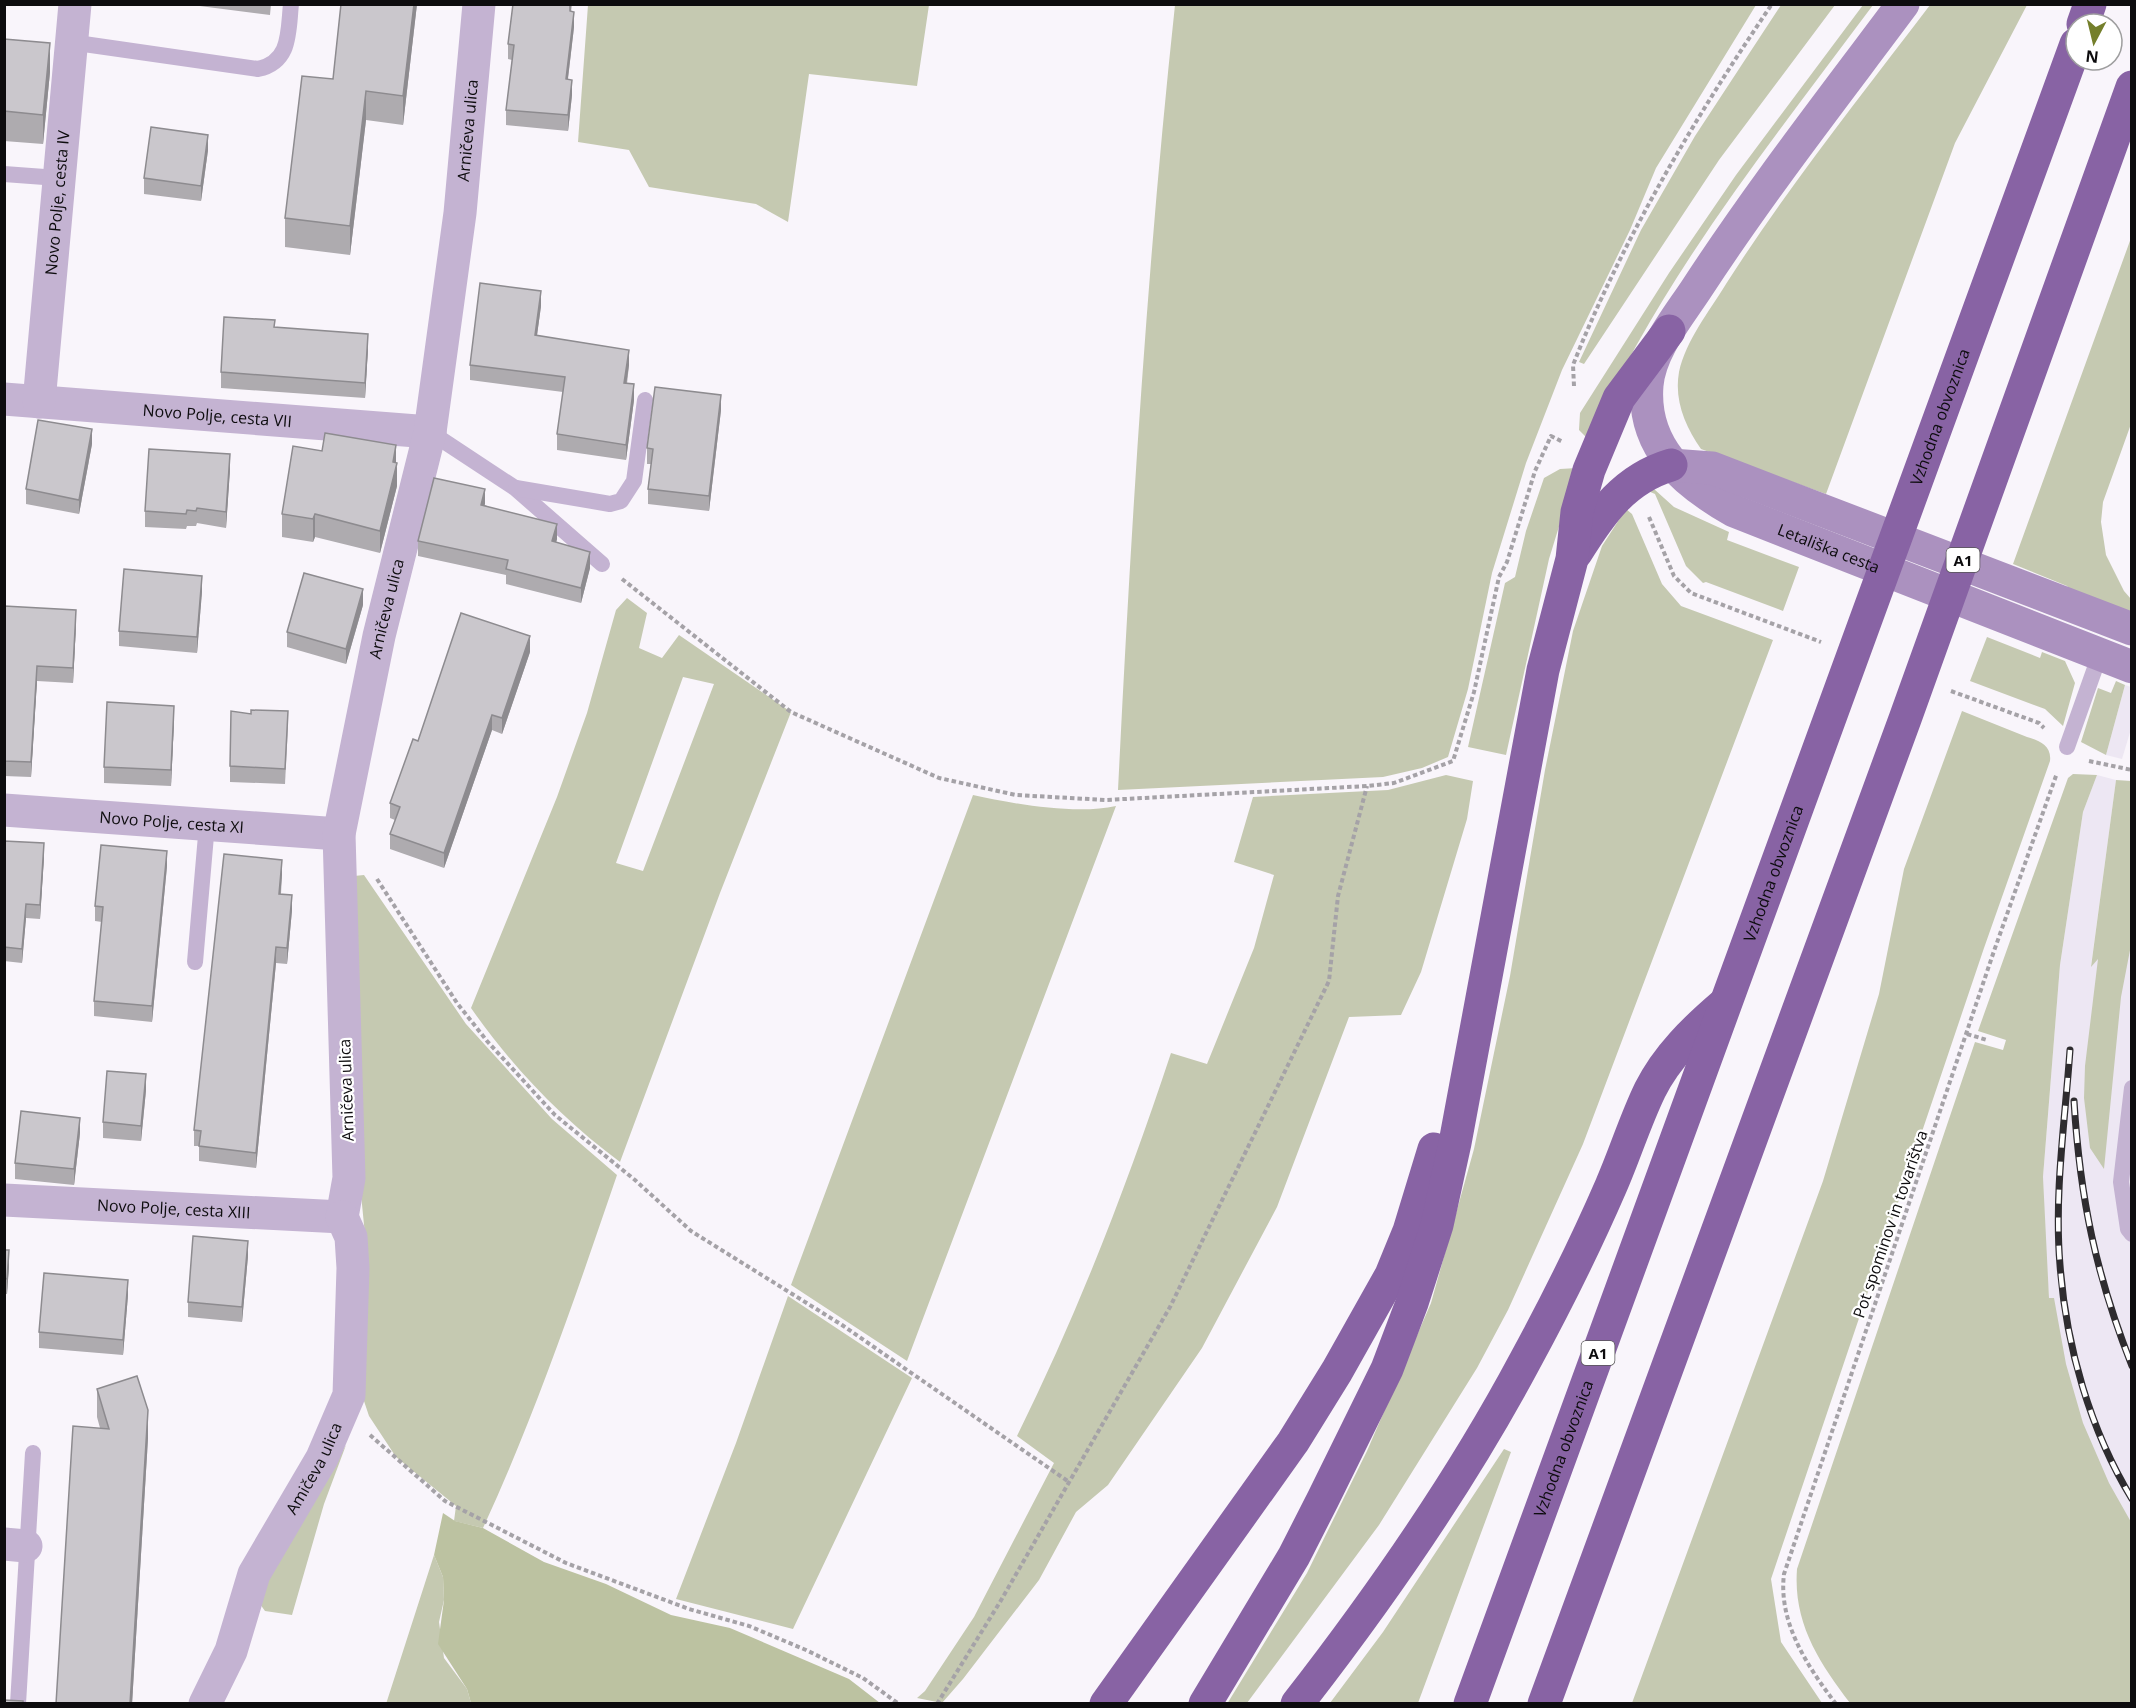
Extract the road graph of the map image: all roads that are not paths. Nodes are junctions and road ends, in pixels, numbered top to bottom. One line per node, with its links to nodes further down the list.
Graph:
1 (75, 4): 5 (street, Novo Polje, cesta IV)
2 (291, 4): 5 (lane)
3 (479, 4): 14 (street, Arničeva ulica)
4 (1903, 4): 10 (main road, Letališka cesta)
5 (70, 42): 9 (street, Novo Polje, cesta IV)
6 (2066, 72): 28 (highway, Vzhodna obvoznica / A1)
7 (2132, 87): 41 (highway, A1)
8 (4, 174): 9 (lane)
9 (58, 178): 13 (street, Novo Polje, cesta IV)
10 (1669, 331): 15 (main road, Letališka cesta); 17 (highway)
11 (4, 399): 13 (street, Novo Polje, cesta VII)
12 (645, 400): 16 (lane)
13 (39, 402): 14 (street, Novo Polje, cesta VII)
14 (430, 432): 16 (lane); 25 (street, Arničeva ulica)
15 (1671, 465): 17 (highway); 19 (main road); 20 (main road, Letališka cesta)
16 (515, 488): 18 (lane)
17 (1572, 559): 27 (highway)
18 (602, 564)
19 (2132, 629)
20 (2100, 654): 21 (main road, Letališka cesta); 22 (lane)
21 (2132, 667)
22 (2067, 747)
23 (4, 810): 24 (street, Novo Polje, cesta XI)
24 (207, 824): 25 (street, Novo Polje, cesta XI); 26 (lane)
25 (339, 834): 31 (street, Arničeva ulica)
26 (195, 962)
27 (1481, 1002): 37 (highway); 38 (highway)
28 (1727, 1002): 39 (highway); 40 (highway, Vzhodna obvoznica / A1)
29 (2132, 1088): 32 (lane)
30 (4, 1200): 31 (street, Novo Polje, cesta XIII)
31 (342, 1217): 36 (street, Amičeva ulica)
32 (2132, 1234)
33 (33, 1453): 34 (lane)
34 (15, 1545): 35 (lane)
35 (18, 1704)
36 (205, 1704)
37 (1106, 1704)
38 (1205, 1704)
39 (1297, 1704)
40 (1470, 1704)
41 (1544, 1704)

